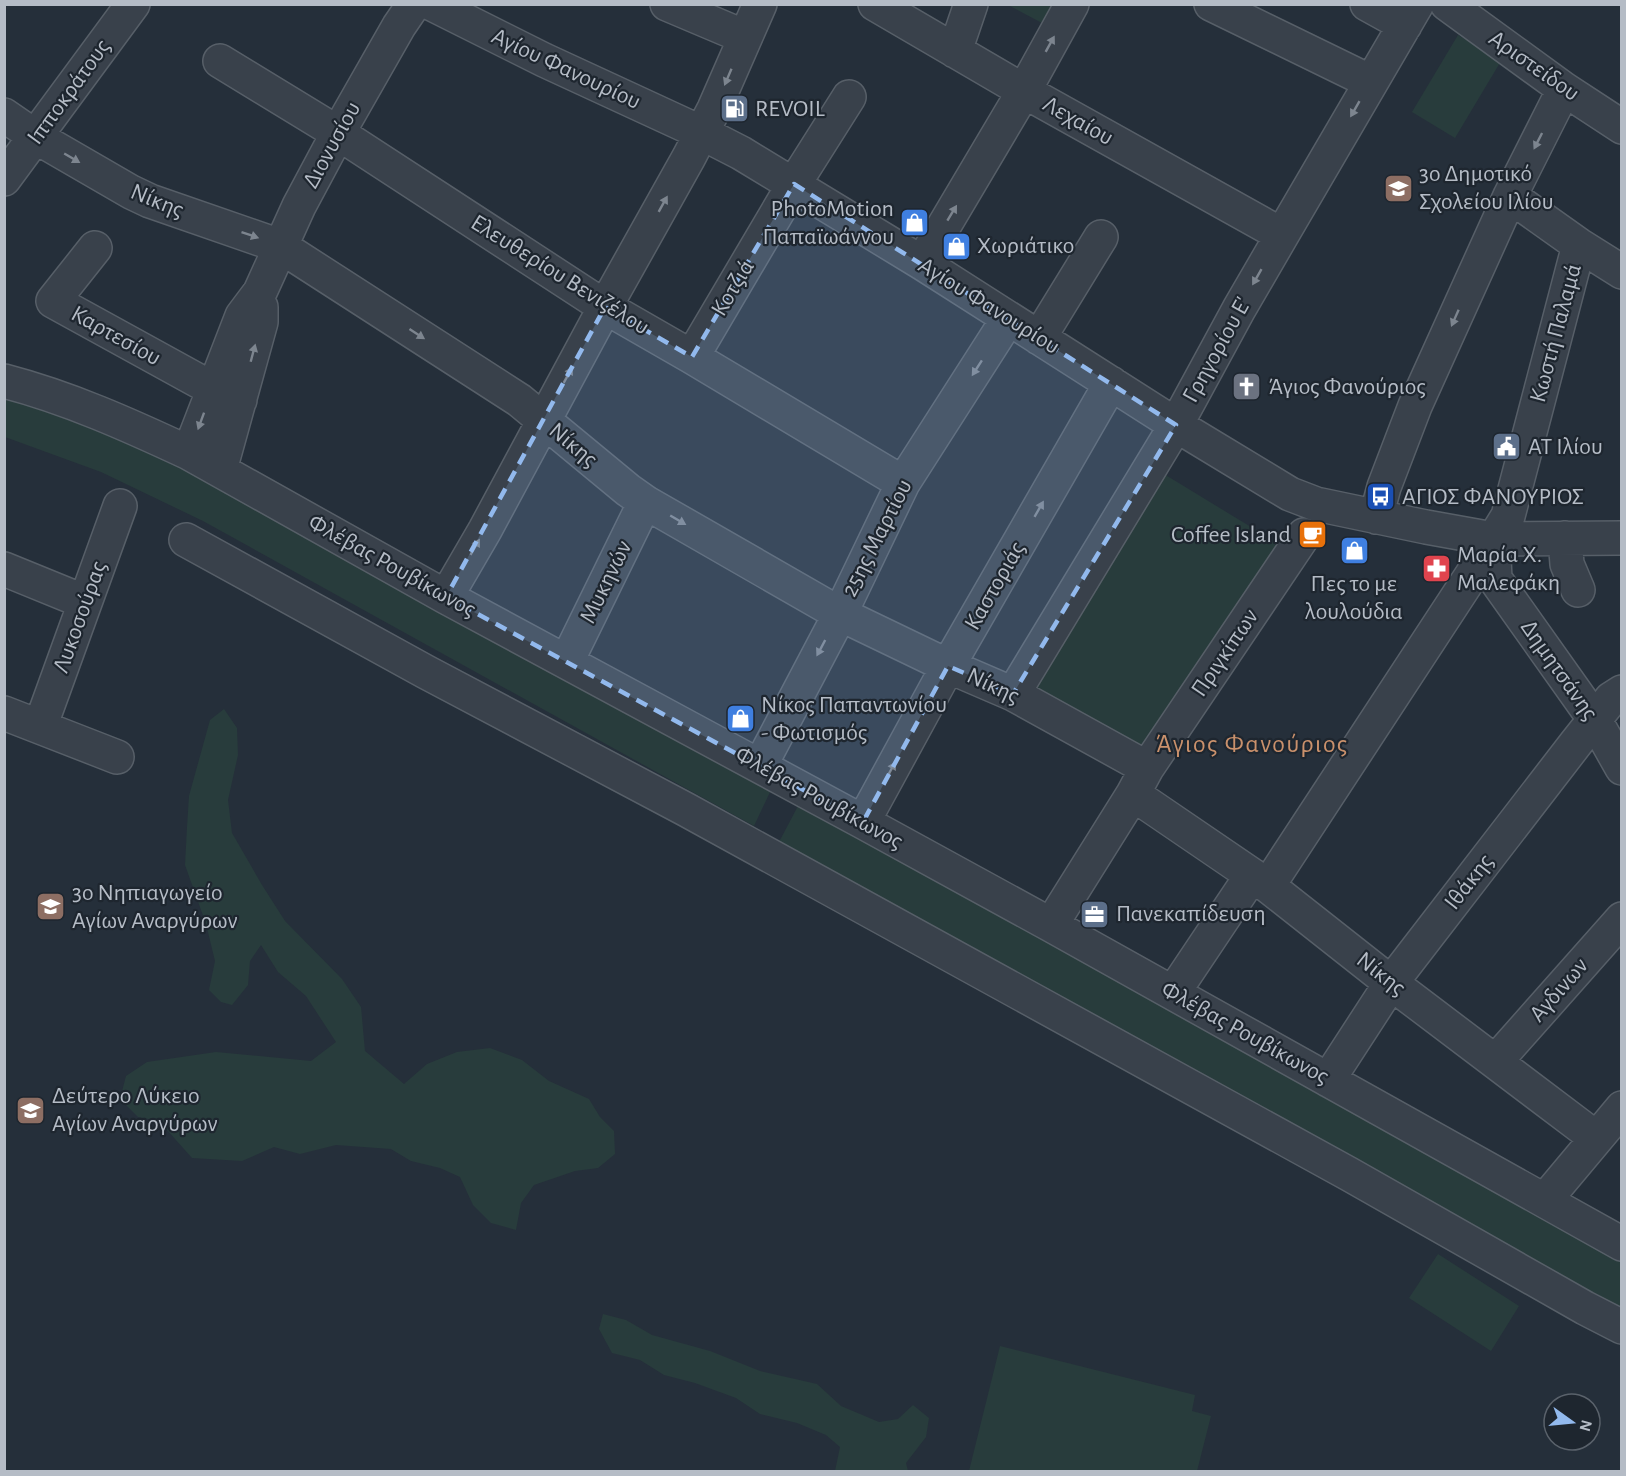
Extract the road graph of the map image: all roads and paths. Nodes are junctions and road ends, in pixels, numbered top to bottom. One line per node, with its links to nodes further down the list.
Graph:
1 (133, 4): 24 (street, Ιπποκράτους)
2 (414, 4): 22 (street, Διονυσίου)
3 (432, 4): 23 (street, Αγίου Φανουρίου)
4 (668, 4): 13 (street)
5 (760, 4): 13 (street)
6 (875, 4): 14 (street, Λεχαίου)
7 (971, 4): 14 (street)
8 (1072, 4): 18 (street, one-way to 8)
9 (1211, 4): 16 (street)
10 (1367, 4): 12 (street)
11 (1447, 4): 17 (street, Αριστείδου)
12 (1411, 15): 16 (street, Γρηγορίου Ε')
13 (745, 37): 23 (street, one-way to 23)
14 (955, 51): 18 (street, Λεχαίου)
15 (220, 61): 22 (street, Ελευθερίου Βενιζέλου)
16 (1371, 82): 28 (street, Γρηγορίου Ε', one-way to 28)
17 (1564, 89): 21 (street, Αριστείδου); 27 (street, one-way to 27)
18 (1024, 91): 28 (street, Λεχαίου); 33 (street, one-way to 18)
19 (849, 97): 26 (street, Κοτζιά)
20 (4, 115): 24 (street, Νίκης)
21 (1622, 127)
22 (338, 133): 31 (street, Διονυσίου); 35 (street, Ελευθερίου Βενιζέλου)
23 (702, 133): 26 (street, Αγίου Φανουρίου); 35 (street, one-way to 23)
24 (36, 137): 25 (street, Ιπποκράτους); 31 (street, Νίκης, one-way to 31)
25 (4, 179)
26 (794, 184): 33 (street, Αγίου Φανουρίου); 38 (street, Κοτζιά)
27 (1510, 196): 30 (street); 49 (street, one-way to 49)
28 (1282, 235): 43 (street, Γρηγορίου Ε', one-way to 43)
29 (1101, 237): 37 (street)
30 (1579, 245): 34 (street); 52 (street, Κωστή Παλαμά)
31 (280, 246): 41 (street, Διονυσίου); 42 (street, Νίκης, one-way to 42)
32 (95, 248): 41 (street, Καρτεσίου)
33 (922, 263): 36 (street, Αγίου Φανουρίου)
34 (1622, 272)
35 (605, 307): 38 (street, Ελευθερίου Βενιζέλου); 42 (street, one-way to 35)
36 (1008, 319): 37 (street, Αγίου Φανουρίου); 46 (street, 25ης Μαρτίου, one-way to 46)
37 (1039, 338): 40 (street, Αγίου Φανουρίου)
38 (692, 357): 46 (street, Ελευθερίου Βενιζέλου)
39 (4, 381): 44 (street, Φλέβας Ρουβίκωνος)
40 (1112, 383): 43 (street, Αγίου Φανουρίου); 61 (street, Καστοριάς, one-way to 40)
41 (227, 395): 44 (street, Διονυσίου, one-way to 44); 45 (street, Διονυσίου)
42 (543, 421): 47 (street, Νίκης); 57 (street, one-way to 42)
43 (1176, 425): 49 (street, Αγίου Φανουρίου); 63 (street, Γρηγορίου Ε')
44 (189, 453): 45 (street, Φλέβας Ρουβίκωνος)
45 (220, 470): 57 (street, Φλέβας Ρουβίκωνος)
46 (903, 483): 59 (street, 25ης Μαρτίου)
47 (645, 502): 59 (street, Νίκης, one-way to 59); 60 (street, Μυκηνών)
48 (120, 506): 58 (street, Λυκοσούρας)
49 (1376, 517): 52 (street, Αγίου Φανουρίου)
50 (1304, 535): 70 (street, Πριγκίπων)
51 (1622, 537): 53 (street, Αγίου Φανουρίου)
52 (1493, 538): 53 (street, Αγίου Φανουρίου); 65 (street, Δημητσάνης); 72 (street, Κωστή Παλαμά)
53 (1565, 538): 56 (street)
54 (186, 540): 83 (street)
55 (4, 569): 58 (street)
56 (1578, 590)
57 (446, 597): 60 (street, Φλέβας Ρουβίκωνος)
58 (86, 602): 66 (street, Λυκοσούρας)
59 (840, 614): 61 (street, Νίκης); 68 (street, 25ης Μαρτίου, one-way to 68)
60 (567, 661): 68 (street, Φλέβας Ρουβίκωνος)
61 (948, 666): 63 (street, Νίκης); 71 (street, Καστοριάς, one-way to 61)
62 (1622, 692): 65 (street, Ιθάκης)
63 (1013, 694): 70 (street, Νίκης)
64 (4, 713): 66 (street)
65 (1595, 720): 69 (street, Δημητσάνης); 75 (street, Ιθάκης)
66 (40, 727): 67 (street)
67 (117, 757)
68 (760, 766): 71 (street, Φλέβας Ρουβίκωνος)
69 (1622, 768)
70 (1140, 781): 72 (street, Νίκης); 74 (street, Πριγκίπων)
71 (863, 822): 74 (street, Φλέβας Ρουβίκωνος)
72 (1260, 880): 75 (street, Νίκης); 76 (street, Κωστή Παλαμά)
73 (1622, 919): 77 (street, Αγδινων)
74 (1051, 925): 76 (street, Φλέβας Ρουβίκωνος)
75 (1391, 983): 77 (street, Νίκης); 78 (street, Ιθάκης)
76 (1173, 993): 78 (street, Φλέβας Ρουβίκωνος)
77 (1496, 1061): 80 (street, Νίκης)
78 (1328, 1080): 81 (street, Φλέβας Ρουβίκωνος)
79 (1622, 1108): 80 (street)
80 (1596, 1138): 81 (street)
81 (1545, 1200): 82 (street, Φλέβας Ρουβίκωνος)
82 (1622, 1244)
83 (1622, 1328)

